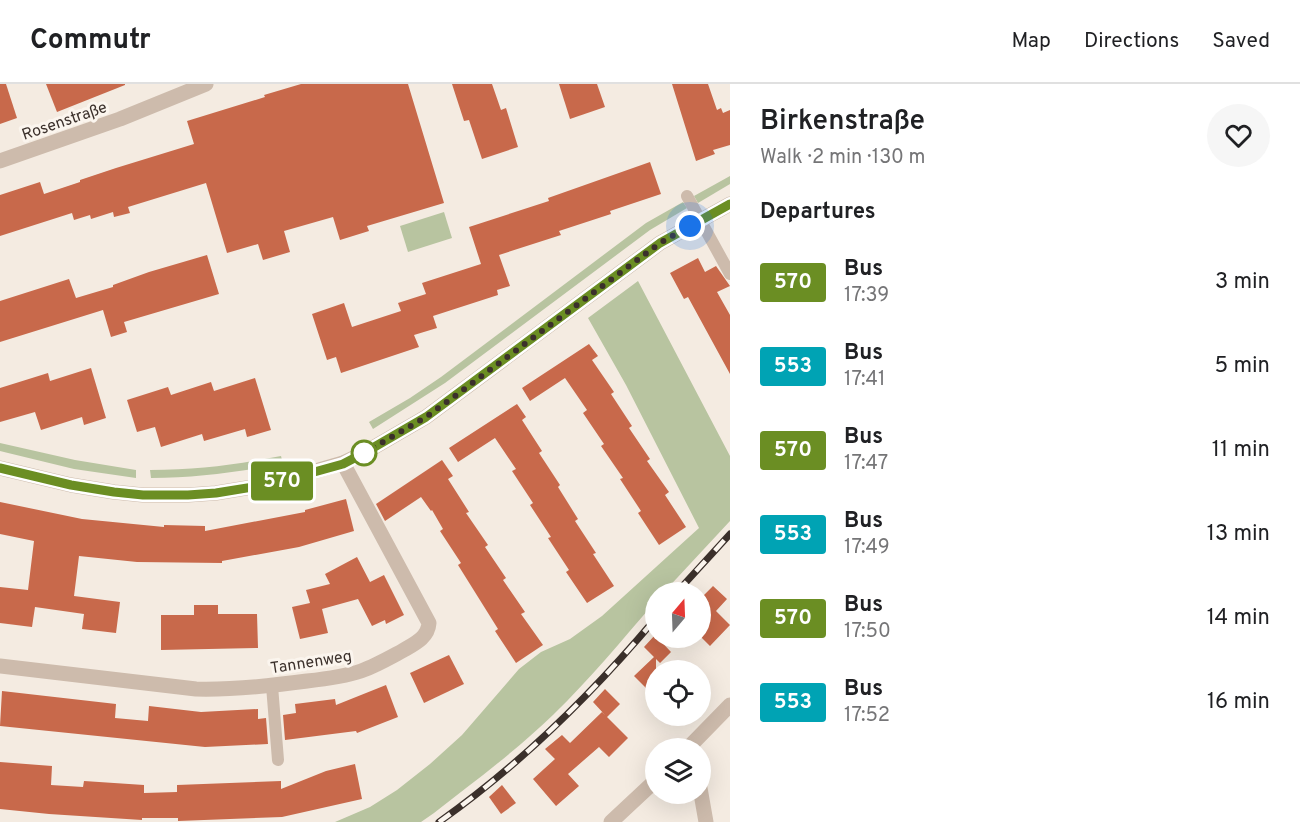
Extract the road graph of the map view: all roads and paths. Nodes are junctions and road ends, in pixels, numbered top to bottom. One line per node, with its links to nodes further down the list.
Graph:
1 (206, 84): 2 (street, Rosenstraße)
2 (0, 161)
3 (687, 196): 5 (lane)
4 (730, 204): 5 (street)
5 (700, 220): 6 (lane); 7 (street)
6 (730, 274)
7 (343, 464): 8 (street); 10 (street, Tannenweg)
8 (0, 468)
9 (0, 666): 10 (street, Tannenweg)
10 (273, 686): 13 (lane)
11 (730, 705): 12 (street)
12 (698, 738)
13 (278, 760)
14 (645, 790): 16 (street)
15 (703, 804): 17 (street)
16 (611, 822)
17 (706, 822)

